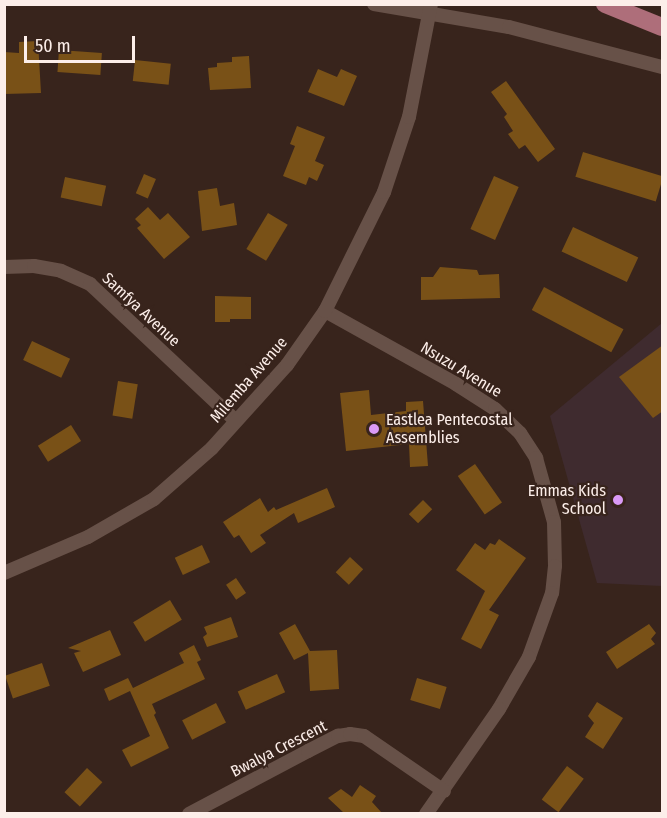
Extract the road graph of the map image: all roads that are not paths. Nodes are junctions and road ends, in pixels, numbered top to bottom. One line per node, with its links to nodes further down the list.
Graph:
1 (374, 4): 3 (street)
2 (605, 4): 4 (main road)
3 (430, 9): 5 (street); 7 (street, Milemba Avenue)
4 (663, 27)
5 (663, 67)
6 (4, 267): 8 (street, Samfya Avenue)
7 (325, 311): 8 (street, Milemba Avenue); 10 (street, Nsuzu Avenue)
8 (235, 420): 9 (street, Milemba Avenue)
9 (4, 573)
10 (444, 791): 11 (street, Bwalya Crescent); 12 (street, Nsuzu Avenue)
11 (189, 813)
12 (426, 813)

